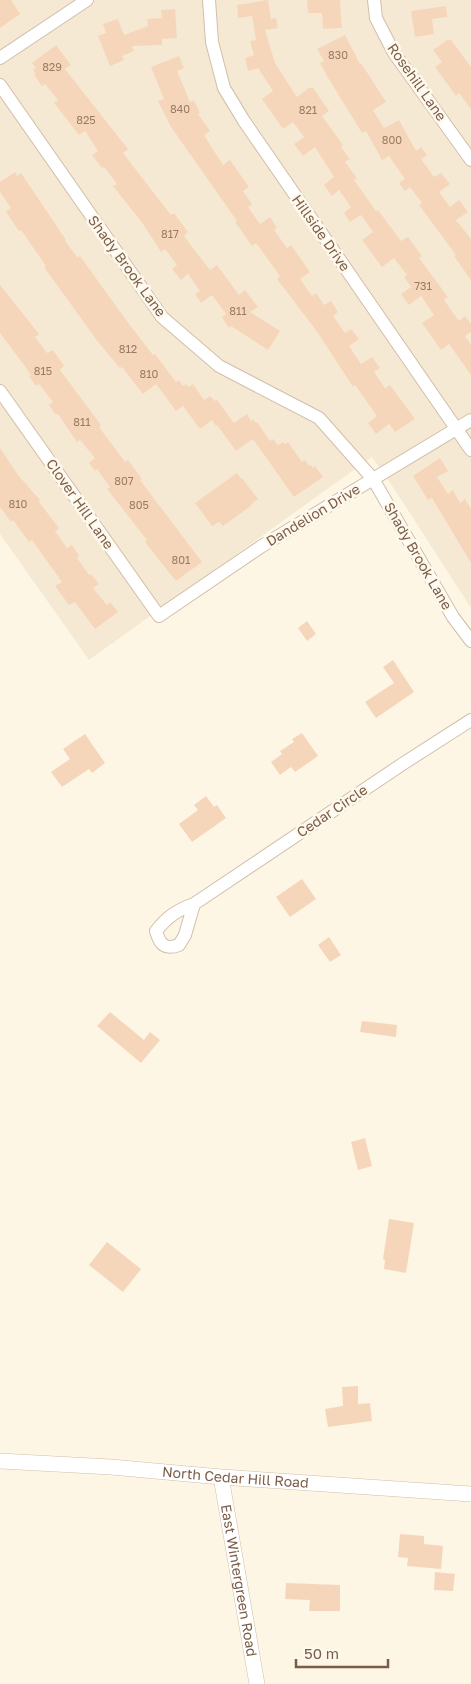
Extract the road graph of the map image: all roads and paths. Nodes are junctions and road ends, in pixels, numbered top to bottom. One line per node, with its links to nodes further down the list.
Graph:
1 (87, 0): 4 (street)
2 (209, 0): 9 (street, Hillside Drive)
3 (374, 0): 6 (street, Rosehill Lane)
4 (0, 58)
5 (0, 85): 11 (street, Shady Brook Lane)
6 (471, 160)
7 (0, 391): 12 (street, Clover Hill Lane)
8 (471, 420): 9 (street, Dandelion Drive)
9 (457, 428): 10 (street, Hillside Drive); 11 (street, Dandelion Drive)
10 (471, 450)
11 (373, 479): 12 (street, Dandelion Drive); 13 (street, Shady Brook Lane)
12 (159, 616)
13 (471, 641)
14 (471, 720): 15 (street, Cedar Circle)
15 (194, 904)
16 (0, 1461): 17 (street, North Cedar Hill Road)
17 (221, 1477): 18 (street, North Cedar Hill Road); 19 (street, East Wintergreen Road)
18 (471, 1494)
19 (257, 1684)

